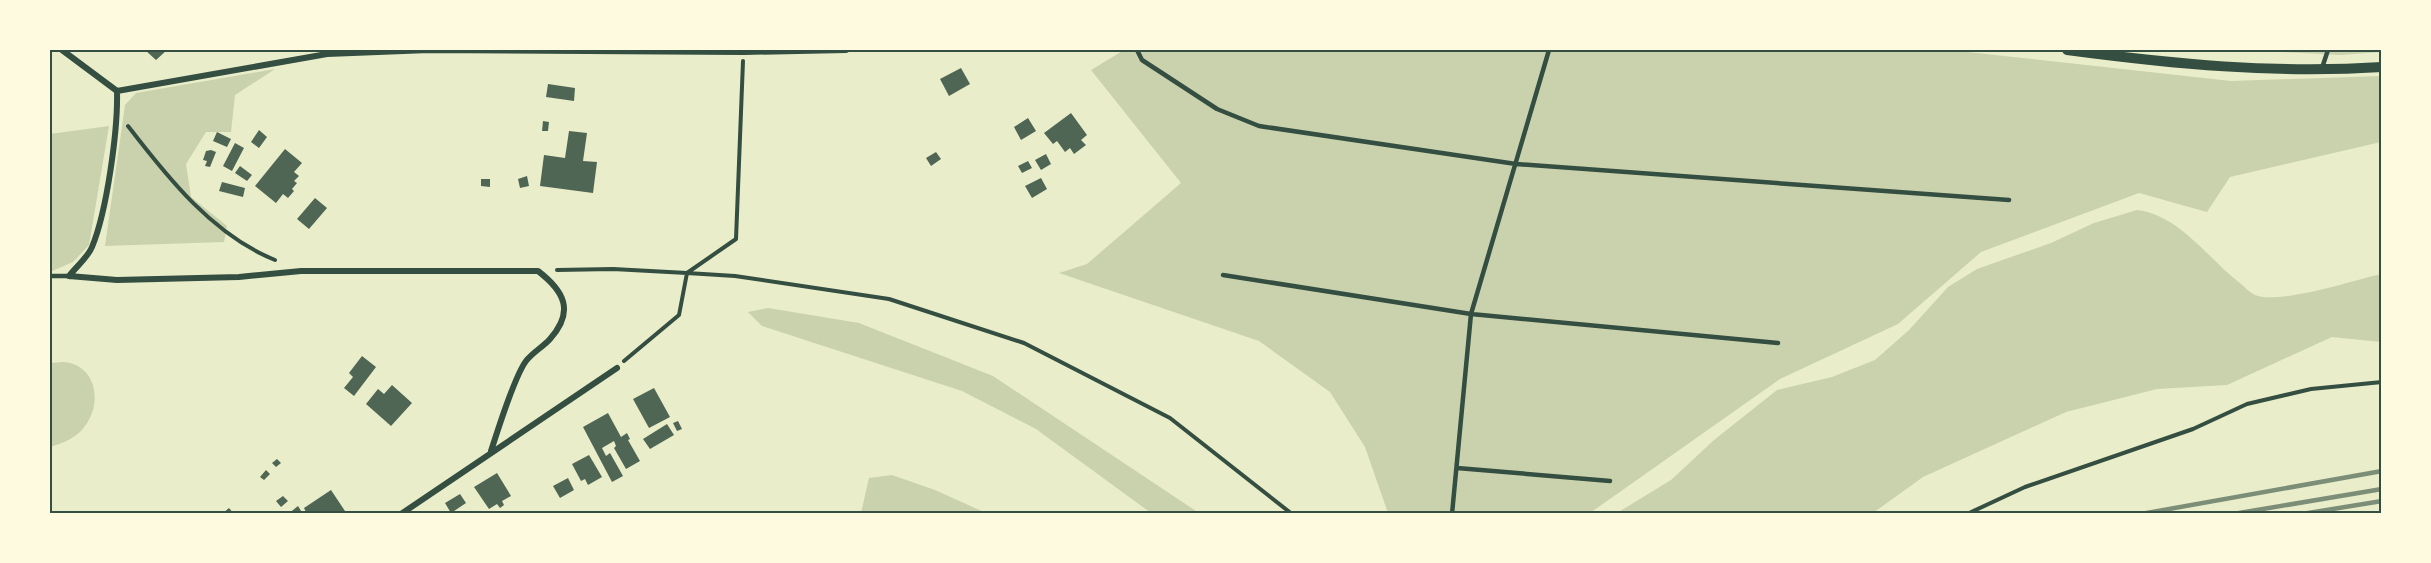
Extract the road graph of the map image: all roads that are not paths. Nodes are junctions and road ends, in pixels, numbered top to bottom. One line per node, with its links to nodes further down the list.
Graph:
1 (62, 50): 11 (street)
2 (429, 50): 3 (street); 11 (street)
3 (846, 50)
4 (1137, 50): 12 (lane)
5 (1549, 50): 12 (lane)
6 (2067, 50): 8 (street)
7 (2328, 50): 10 (lane)
8 (2136, 54): 10 (street)
9 (2382, 67): 10 (street)
10 (2321, 70)
11 (117, 91): 16 (street)
12 (1515, 164): 13 (lane); 17 (lane)
13 (2009, 200)
14 (1223, 275): 17 (lane)
15 (50, 276): 16 (lane)
16 (69, 276): 20 (street)
17 (1471, 314): 18 (lane); 21 (lane)
18 (1779, 343)
19 (616, 368): 20 (street)
20 (491, 451): 23 (street)
21 (1456, 468): 22 (lane); 24 (lane)
22 (1610, 481)
23 (401, 513)
24 (1452, 513)

